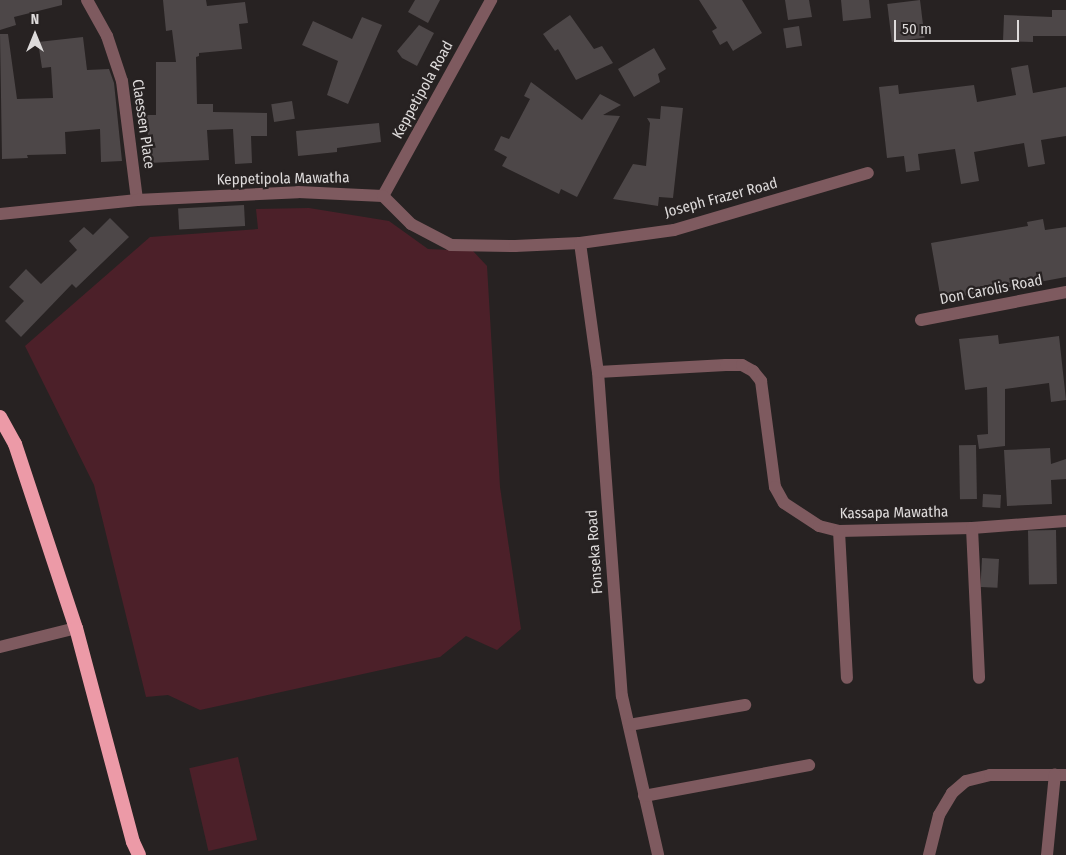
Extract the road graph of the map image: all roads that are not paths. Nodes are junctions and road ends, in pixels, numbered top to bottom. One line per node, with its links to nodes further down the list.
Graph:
1 (87, 0): 5 (street, Claessen Place)
2 (491, 0): 4 (street, Keppetipola Road)
3 (868, 173): 7 (street, Joseph Frazer Road)
4 (383, 196): 5 (street, Keppetipola Mawatha); 7 (street)
5 (137, 200): 6 (street, Keppetipola Mawatha)
6 (0, 214)
7 (580, 243): 10 (street, Fonseka Road)
8 (1066, 292): 9 (street, Don Carolis Road)
9 (922, 320)
10 (598, 372): 14 (street, Kassapa Mawatha); 20 (street, Fonseka Road)
11 (0, 417): 15 (highway)
12 (1066, 521): 13 (street, Kassapa Mawatha)
13 (972, 528): 14 (street, Kassapa Mawatha); 18 (street)
14 (839, 531): 17 (street)
15 (76, 628): 16 (street); 24 (highway)
16 (0, 647)
17 (847, 678)
18 (979, 678)
19 (745, 705): 20 (street)
20 (629, 725): 23 (street, Fonseka Road)
21 (810, 765): 23 (street)
22 (1061, 774): 26 (street); 27 (street)
23 (644, 796): 25 (street, Fonseka Road)
24 (139, 855)
25 (658, 855)
26 (928, 855)
27 (1047, 855)

